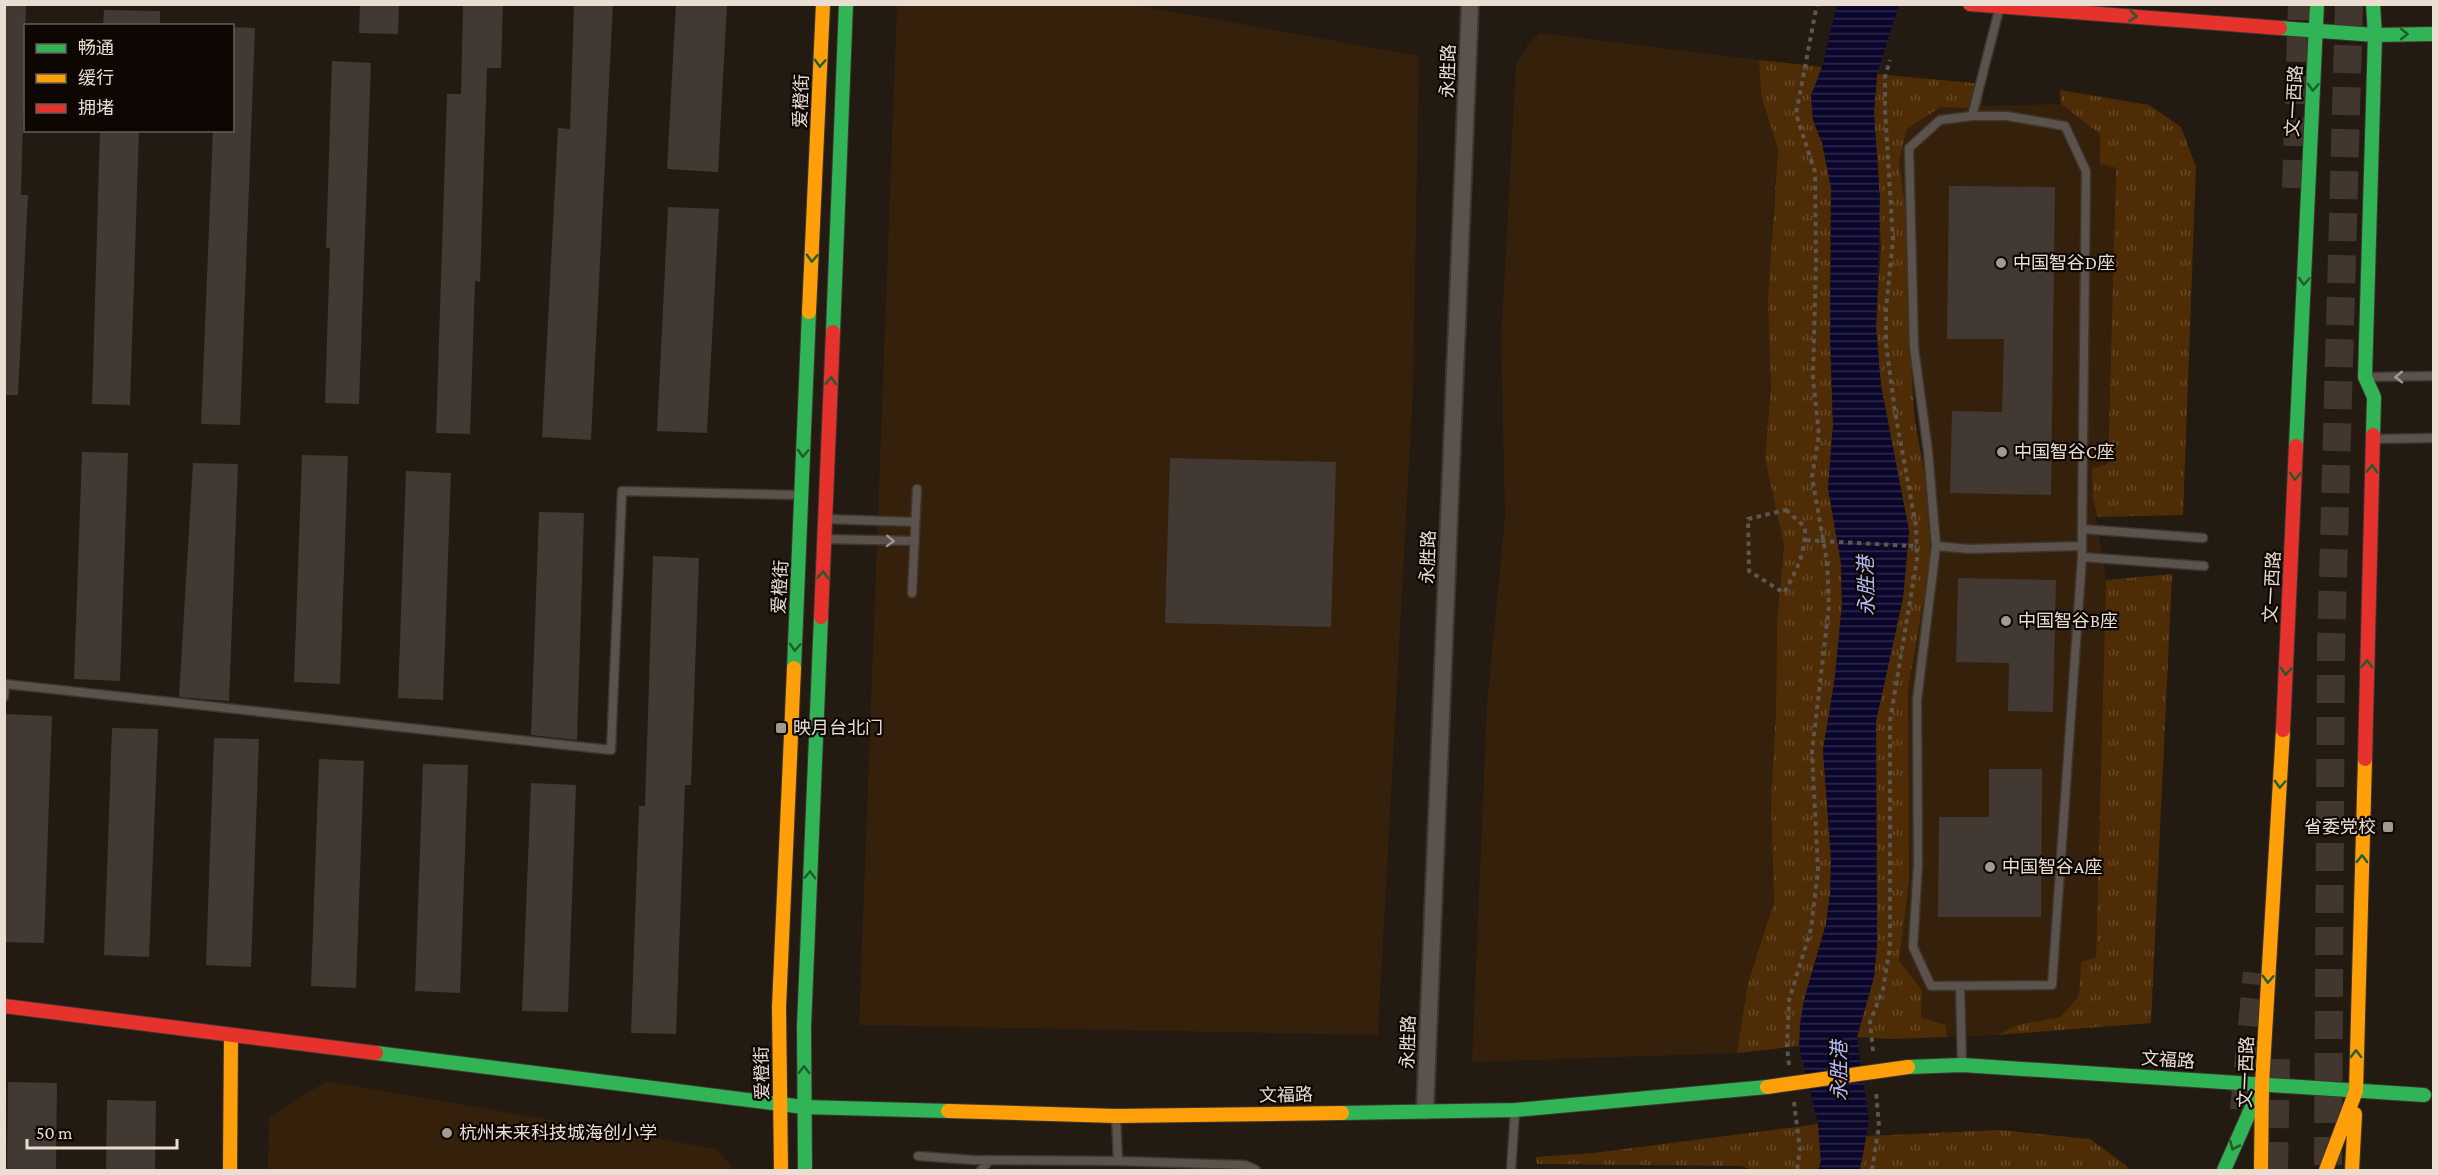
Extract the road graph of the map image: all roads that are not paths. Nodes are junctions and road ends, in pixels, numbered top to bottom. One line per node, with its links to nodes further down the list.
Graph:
1 (823, 4): 17 (main road, 爱橙街, one-way to 17)
2 (846, 4): 18 (main road, one-way to 2)
3 (1470, 4): 39 (street, 永胜路)
4 (1970, 4): 7 (main road)
5 (2317, 4): 8 (main road, 文一西路)
6 (2373, 4): 9 (main road)
7 (2000, 7): 8 (main road, one-way to 8); 11 (lane)
8 (2315, 28): 9 (main road); 34 (main road, 文一西路, one-way to 34)
9 (2375, 34): 10 (main road, one-way to 10); 13 (main road)
10 (2433, 34)
11 (1972, 116): 20 (lane); 24 (lane)
12 (2433, 376): 13 (lane, one-way to 13)
13 (2365, 377): 15 (main road)
14 (2433, 438): 15 (lane)
15 (2373, 440): 35 (main road, one-way to 15)
16 (917, 489): 19 (lane)
17 (802, 495): 29 (lane); 37 (main road, 爱橙街, one-way to 37)
18 (825, 519): 19 (lane); 22 (main road)
19 (915, 522): 23 (lane)
20 (2082, 529): 21 (lane); 25 (lane)
21 (2203, 538)
22 (824, 539): 23 (lane, one-way to 23); 38 (main road, one-way to 22)
23 (915, 541): 28 (lane)
24 (1936, 546): 25 (lane); 30 (lane)
25 (2082, 546): 26 (lane)
26 (2082, 557): 27 (lane); 30 (lane)
27 (2205, 567)
28 (912, 593)
29 (4, 697)
30 (1960, 986): 33 (lane)
31 (4, 1006): 32 (main road, 文福路)
32 (231, 1035): 37 (main road, 文福路); 45 (main road)
33 (1962, 1065): 34 (main road, 文福路); 40 (main road, 文福路, bridge)
34 (2262, 1084): 35 (main road, 文福路); 51 (main road, one-way to 51); 52 (main road, 文一西路)
35 (2356, 1091): 36 (main road, 文福路); 53 (main road); 54 (main road)
36 (2430, 1095)
37 (780, 1104): 38 (main road, 文福路); 46 (main road, 爱橙街)
38 (804, 1107): 41 (main road, 文福路); 47 (main road)
39 (1425, 1110): 40 (main road, 文福路); 41 (main road, 文福路)
40 (1515, 1110): 50 (lane)
41 (1116, 1116): 44 (lane)
42 (918, 1156): 43 (lane)
43 (990, 1160): 44 (lane); 48 (lane)
44 (1118, 1161): 49 (lane)
45 (230, 1170)
46 (781, 1170)
47 (805, 1170)
48 (981, 1170)
49 (1256, 1170)
50 (1511, 1170)
51 (2224, 1170)
52 (2261, 1170)
53 (2326, 1170)
54 (2352, 1170)

